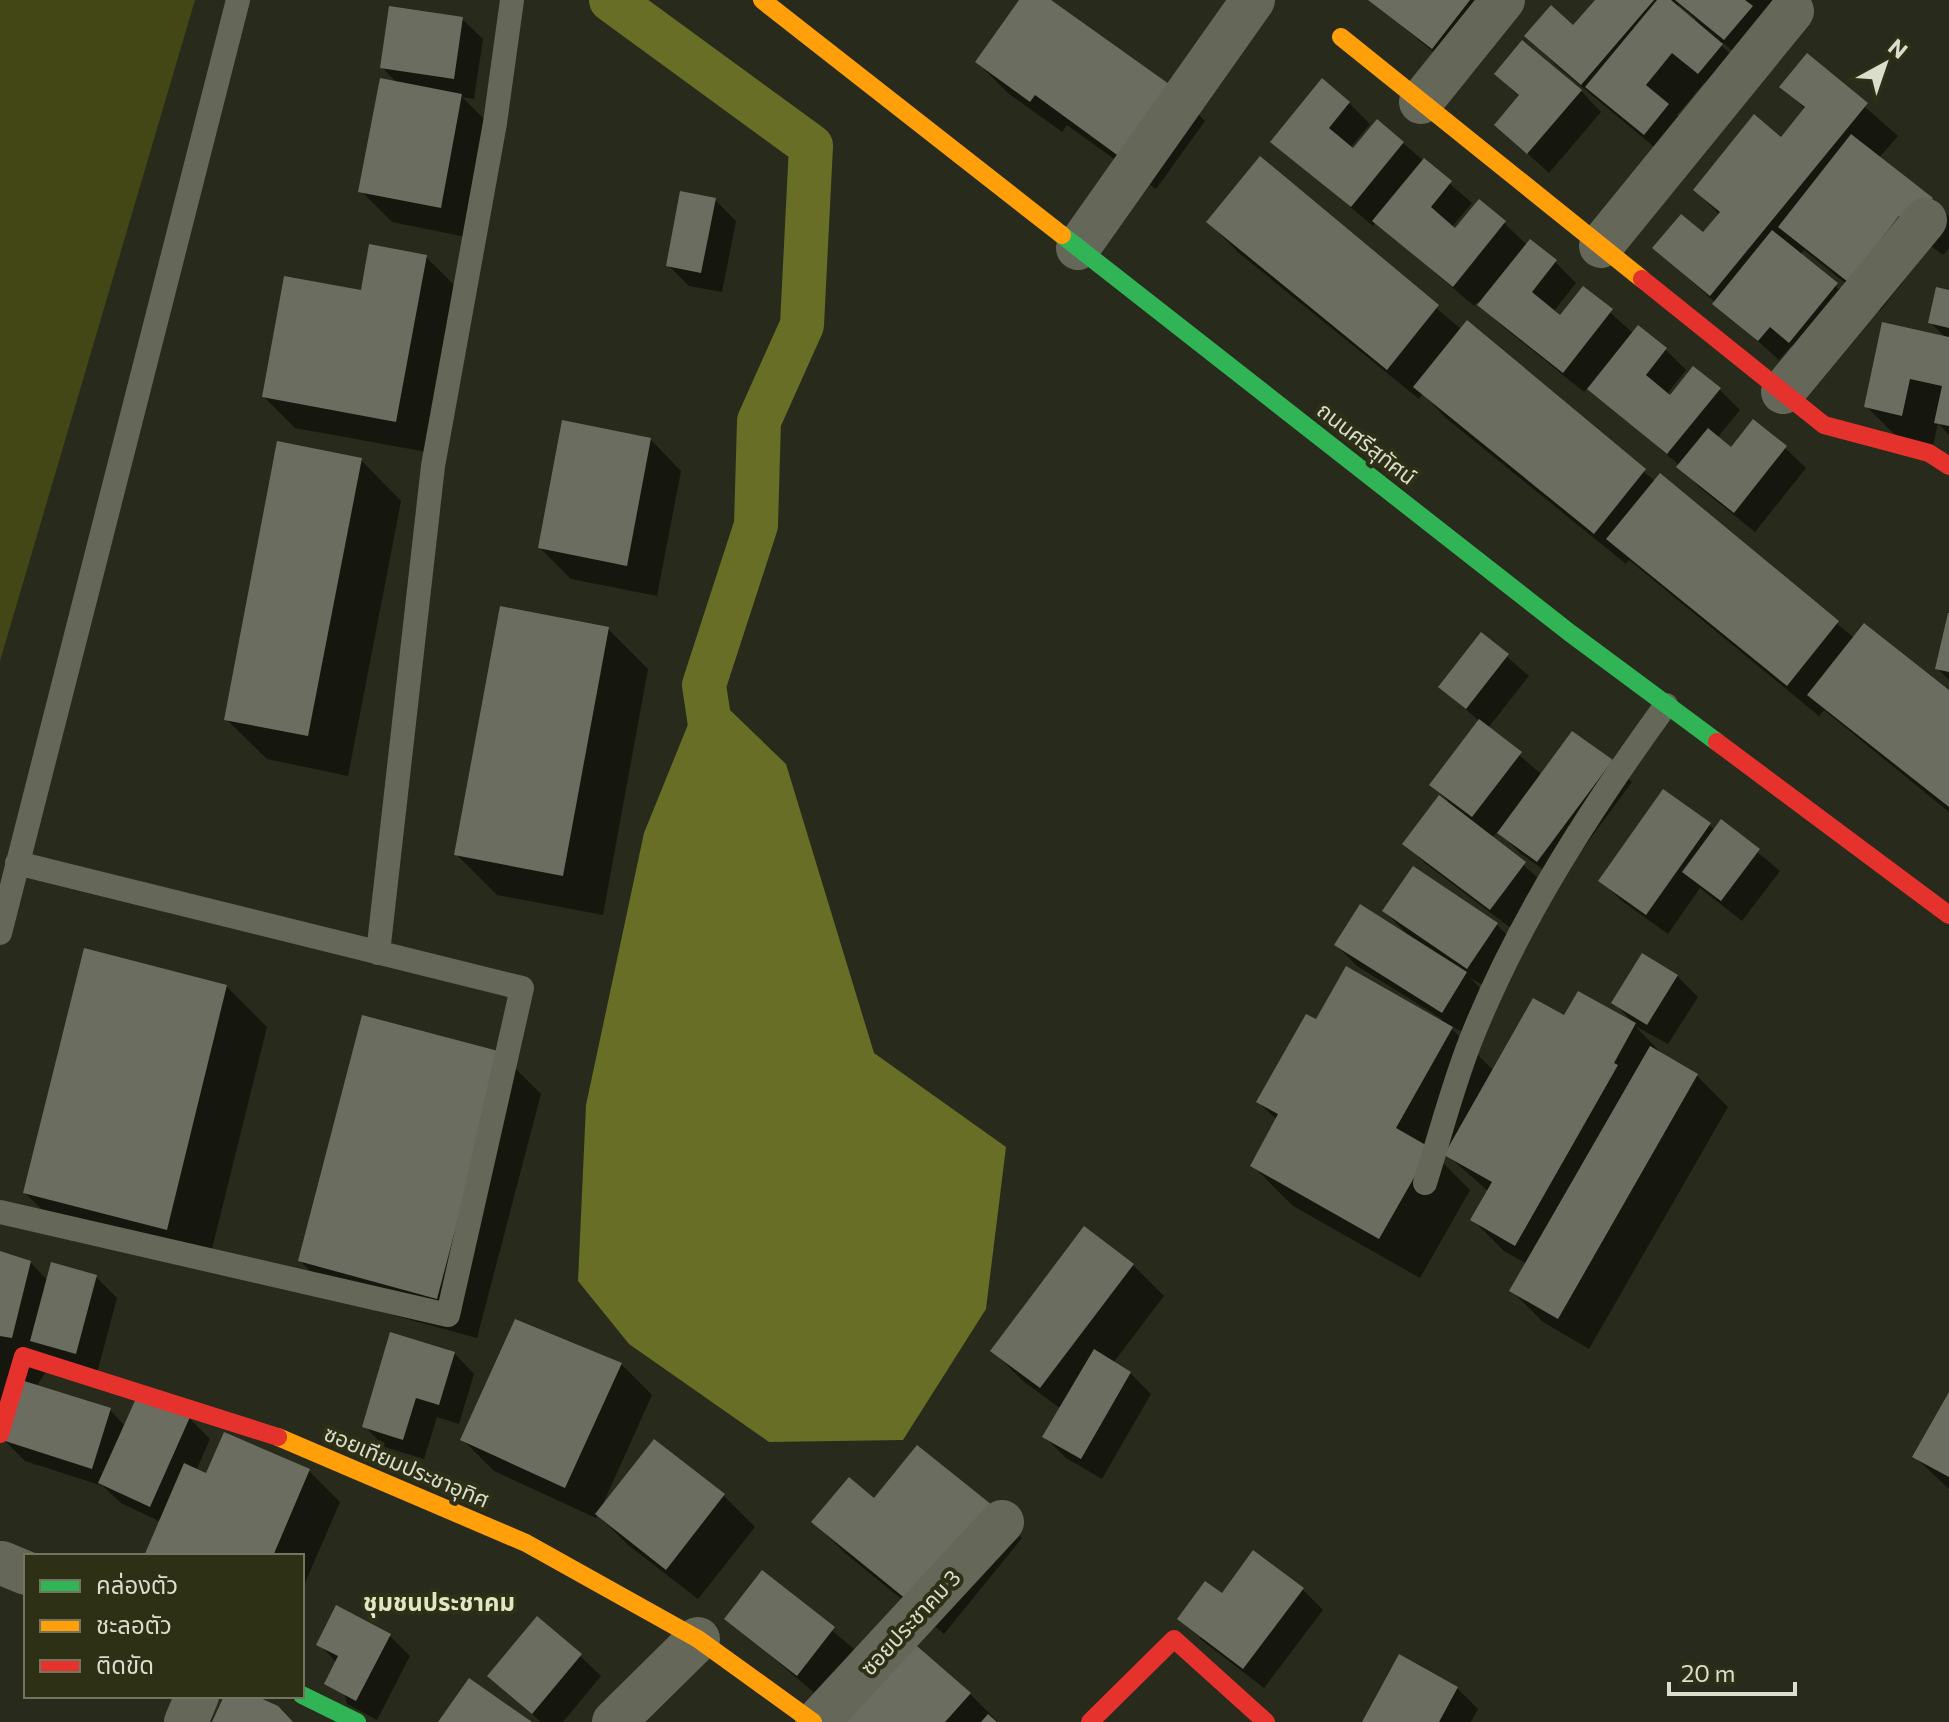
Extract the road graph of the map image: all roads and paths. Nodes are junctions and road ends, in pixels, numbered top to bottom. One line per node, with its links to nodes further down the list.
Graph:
1 (238, 0): 15 (lane)
2 (512, 0): 18 (lane)
3 (1253, 0): 11 (street)
4 (1503, 0): 8 (street)
5 (783, 6): 11 (street, ถนนศรีสุทัศน์)
6 (1792, 11): 10 (street)
7 (1341, 37): 8 (street)
8 (1421, 102): 10 (street)
9 (1925, 220): 12 (street)
10 (1601, 246): 12 (street)
11 (1078, 248): 14 (street, ถนนศรีสุทัศน์)
12 (1783, 392): 13 (street)
13 (1942, 456)
14 (1666, 705): 16 (street, ถนนศรีสุทัศน์); 19 (lane)
15 (17, 863): 17 (lane); 18 (lane)
16 (1949, 915)
17 (0, 933)
18 (378, 953): 20 (lane)
19 (1425, 1183)
20 (0, 1212)
21 (0, 1434): 23 (street, ซอยเทียมประชาอุทิศ)
22 (1002, 1522): 29 (street, ซอยประชาคม 3)
23 (698, 1639): 28 (street); 29 (street, ซอยเทียมประชาอุทิศ)
24 (304, 1696): 27 (street)
25 (196, 1698): 26 (street)
26 (186, 1722)
27 (357, 1722)
28 (614, 1722)
29 (815, 1722)
30 (1090, 1722): 31 (street)
31 (1266, 1722)

